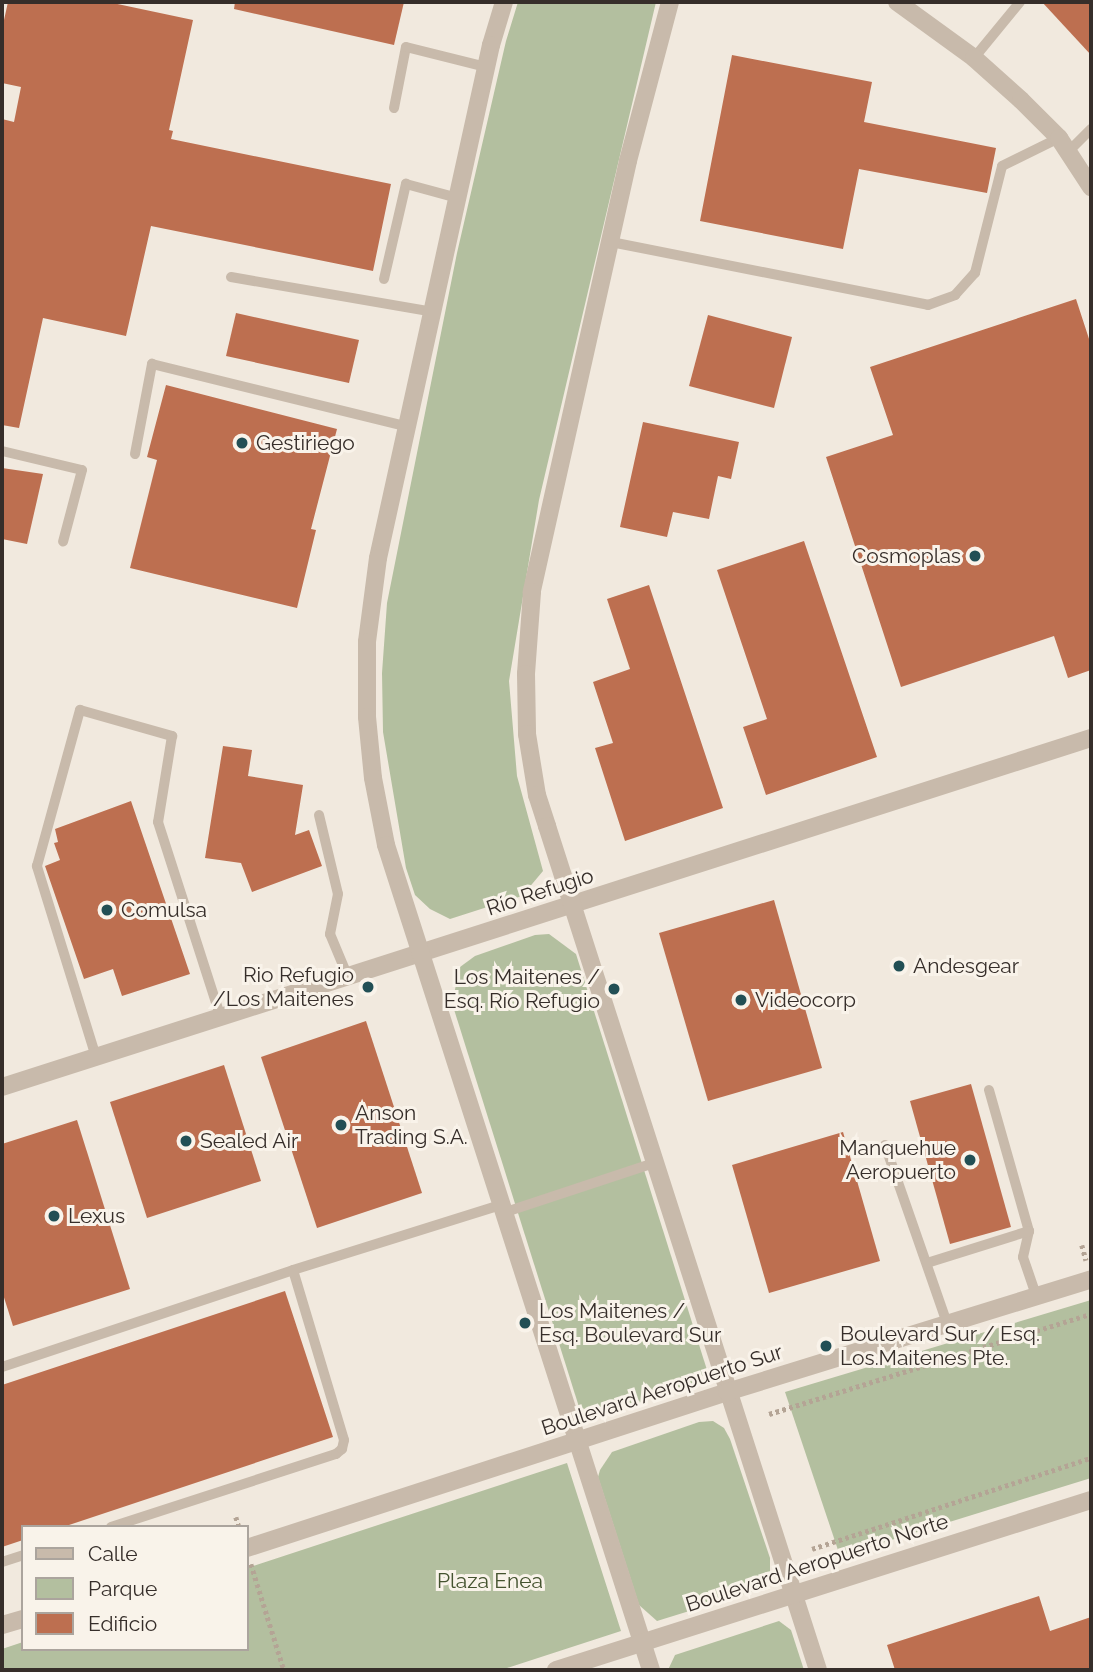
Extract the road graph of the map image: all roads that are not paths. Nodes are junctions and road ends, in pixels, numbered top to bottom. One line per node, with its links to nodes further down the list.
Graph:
1 (504, 2): 6 (street)
2 (670, 2): 12 (street)
3 (897, 2): 5 (street)
4 (1020, 2): 5 (lane)
5 (974, 58): 9 (street)
6 (486, 67): 7 (lane); 11 (street)
7 (394, 108)
8 (1091, 129): 9 (lane)
9 (1064, 145): 10 (street); 12 (lane)
10 (1091, 187)
11 (458, 198): 14 (lane); 15 (street)
12 (611, 242): 22 (street)
13 (231, 277): 15 (lane)
14 (384, 279)
15 (433, 312): 16 (street)
16 (408, 427): 18 (lane); 23 (street)
17 (2, 451): 19 (lane)
18 (135, 454)
19 (63, 542)
20 (1091, 738): 22 (street, Río Refugio)
21 (319, 815): 24 (lane)
22 (572, 905): 23 (street, Río Refugio); 30 (street)
23 (419, 955): 24 (street, Río Refugio); 31 (street)
24 (348, 977): 25 (street, Río Refugio)
25 (221, 1018): 26 (street, Río Refugio); 26 (lane)
26 (96, 1057): 27 (street, Río Refugio)
27 (2, 1087)
28 (989, 1090): 32 (lane)
29 (885, 1144): 33 (lane)
30 (654, 1163): 31 (lane); 39 (street)
31 (502, 1209): 34 (lane); 40 (street)
32 (1029, 1231): 33 (lane); 36 (lane)
33 (927, 1263): 37 (lane)
34 (293, 1270): 38 (lane); 42 (lane)
35 (1091, 1279): 36 (street, Boulevard Aeropuerto Sur)
36 (1036, 1295): 37 (street, Boulevard Aeropuerto Sur)
37 (947, 1323): 39 (street, Boulevard Aeropuerto Sur)
38 (2, 1367)
39 (727, 1392): 40 (street, Boulevard Aeropuerto Sur); 46 (street)
40 (576, 1442): 43 (street, Boulevard Aeropuerto Sur); 49 (street)
41 (1091, 1500): 46 (street, Boulevard Aeropuerto Norte)
42 (117, 1525)
43 (249, 1555)
44 (21, 1556): 45 (lane)
45 (2, 1562)
46 (793, 1595): 49 (street, Boulevard Aeropuerto Norte); 52 (street)
47 (21, 1620): 48 (street)
48 (2, 1625)
49 (643, 1642): 50 (street, Boulevard Aeropuerto Norte); 51 (street)
50 (556, 1670)
51 (651, 1670)
52 (818, 1670)

